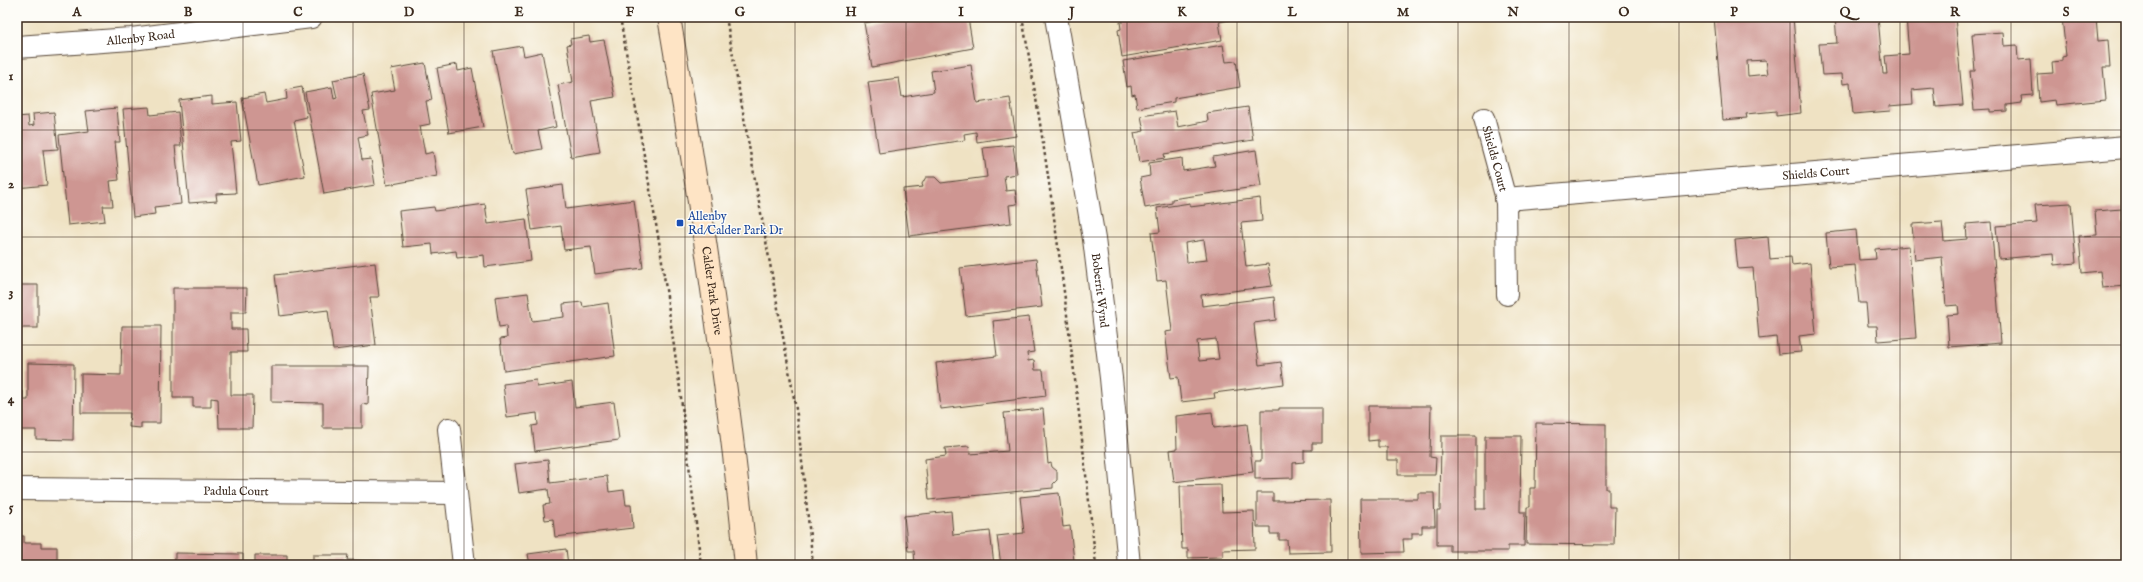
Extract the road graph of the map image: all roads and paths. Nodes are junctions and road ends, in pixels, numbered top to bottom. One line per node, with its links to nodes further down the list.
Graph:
1 (311, 17): 7 (street, Allenby Road)
2 (620, 17): 16 (path)
3 (669, 17): 17 (street, Calder Park Drive)
4 (726, 17): 18 (path)
5 (1022, 17): 19 (path)
6 (1056, 17): 20 (street, Boberrit Wynd)
7 (17, 47)
8 (1484, 118): 10 (lane, Shields Court)
9 (2126, 147): 10 (street, Shields Court)
10 (1506, 200): 11 (lane, Shields Court)
11 (1507, 295)
12 (450, 429): 14 (street)
13 (17, 489): 14 (street, Padula Court)
14 (456, 493): 15 (street)
15 (464, 565)
16 (701, 565)
17 (746, 565)
18 (813, 565)
19 (1096, 565)
20 (1129, 565)

